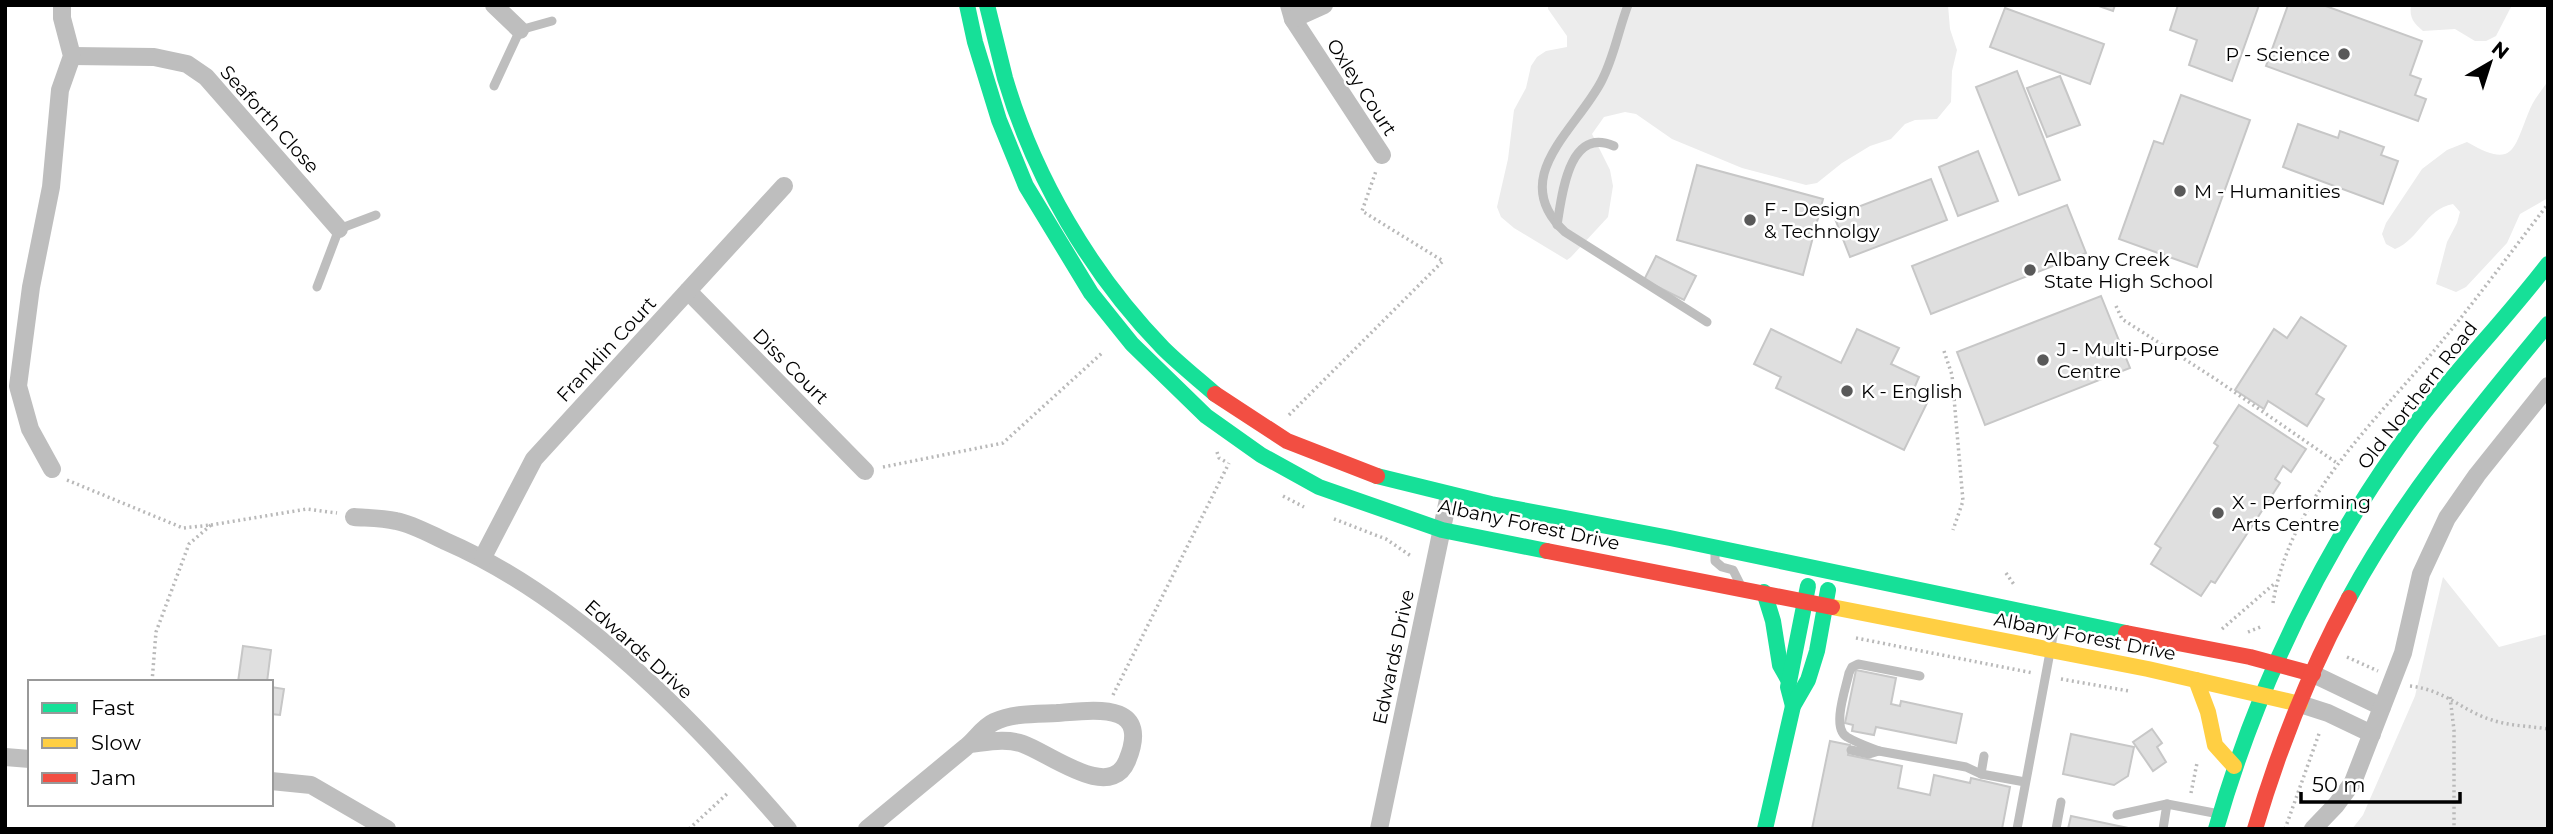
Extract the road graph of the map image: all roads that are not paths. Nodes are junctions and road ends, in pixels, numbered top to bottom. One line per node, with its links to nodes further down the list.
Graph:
1 (62, 5): 10 (street)
2 (495, 5): 9 (street)
3 (967, 5): 28 (main road, Albany Forest Drive)
4 (987, 5): 26 (main road, Albany Forest Drive)
5 (1324, 5): 7 (street)
6 (1628, 5): 16 (lane)
7 (1291, 12): 13 (street, Oxley Court)
8 (552, 21): 9 (lane)
9 (520, 30): 11 (lane)
10 (72, 56): 17 (street, Seaforth Close); 24 (street)
11 (494, 86)
12 (1614, 146): 16 (lane)
13 (1382, 155)
14 (784, 186): 20 (street, Franklin Court)
15 (376, 215): 17 (lane)
16 (1557, 225): 21 (lane)
17 (339, 229): 19 (lane)
18 (2548, 264): 39 (main road, Old Northern Road)
19 (317, 288)
20 (688, 291): 25 (street, Diss Court); 30 (street, Franklin Court)
21 (1707, 322)
22 (2548, 324): 40 (main road)
23 (2548, 386): 47 (street)
24 (52, 469)
25 (865, 471)
26 (1449, 495): 28 (street, Edwards Drive); 29 (main road, Albany Forest Drive)
27 (354, 517): 30 (street, Edwards Drive)
28 (1442, 530): 33 (main road, Albany Forest Drive); 66 (street, Edwards Drive)
29 (1716, 547): 31 (main road, Albany Forest Drive); 33 (lane)
30 (483, 557): 64 (street, Edwards Drive)
31 (1811, 568): 32 (main road, Albany Forest Drive); 35 (main road)
32 (1832, 572): 36 (main road); 37 (main road, Albany Forest Drive)
33 (1743, 588): 34 (main road, Albany Forest Drive)
34 (1764, 592): 35 (main road, Albany Forest Drive); 43 (main road)
35 (1805, 601): 36 (main road, Albany Forest Drive); 43 (main road)
36 (1826, 605): 38 (main road, Albany Forest Drive); 46 (main road)
37 (2056, 618): 38 (lane); 39 (main road, Albany Forest Drive)
38 (2050, 651): 42 (main road, Albany Forest Drive); 58 (lane)
39 (2276, 662): 40 (main road, Albany Forest Drive); 44 (main road, Old Northern Road)
40 (2313, 674): 45 (main road); 47 (street)
41 (1920, 676): 51 (lane)
42 (2196, 680): 44 (main road, Albany Forest Drive); 55 (main road)
43 (1789, 681): 46 (main road)
44 (2262, 695): 45 (main road, Albany Forest Drive); 55 (main road, Old Northern Road)
45 (2300, 704): 48 (street); 71 (main road)
46 (1793, 706): 67 (main road)
47 (2382, 707): 48 (street)
48 (2372, 734): 72 (street)
49 (971, 744): 49 (street); 65 (street)
50 (1851, 750): 51 (lane)
51 (1879, 751): 56 (lane)
52 (1984, 756): 56 (lane)
53 (5, 757): 54 (street)
54 (28, 759)
55 (2234, 766): 62 (main road, Old Northern Road)
56 (1981, 774): 58 (lane)
57 (273, 781): 63 (street)
58 (2025, 782): 68 (lane)
59 (2061, 802): 69 (lane)
60 (2167, 804): 61 (lane); 62 (lane); 70 (lane)
61 (2117, 815)
62 (2218, 822)
63 (387, 829)
64 (788, 829)
65 (867, 829)
66 (1379, 829)
67 (1765, 829)
68 (2017, 829)
69 (2056, 829)
70 (2163, 829)
71 (2255, 829)
72 (2313, 829)

